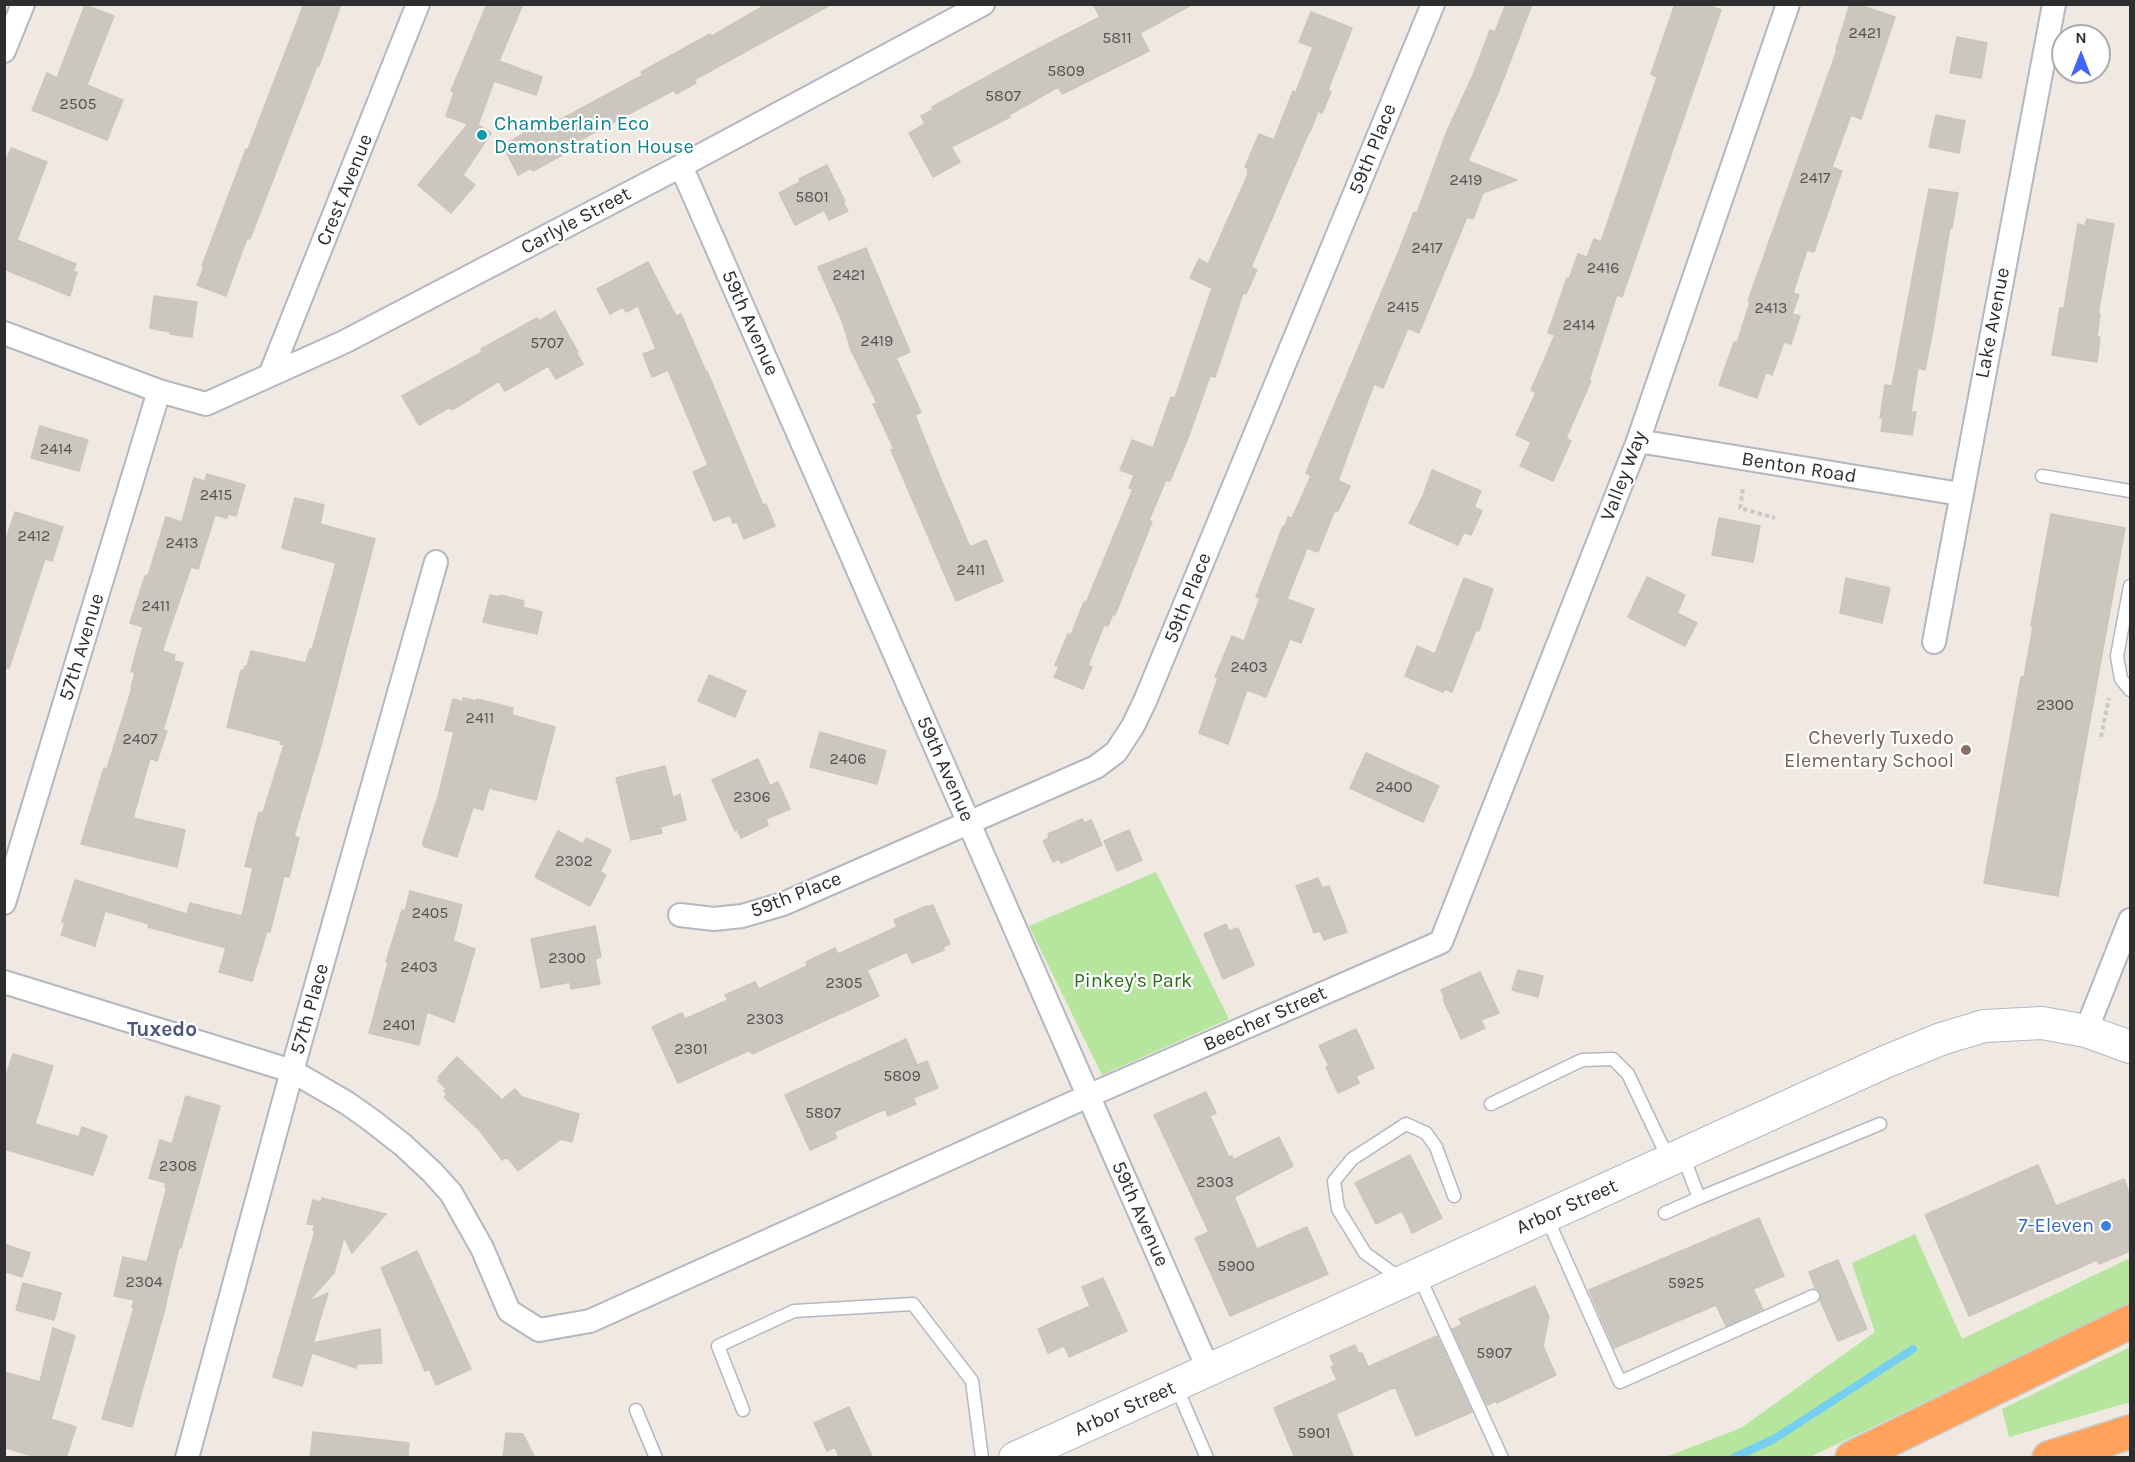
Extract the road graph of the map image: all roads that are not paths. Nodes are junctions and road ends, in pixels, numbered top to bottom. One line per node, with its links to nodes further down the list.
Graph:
1 (23, 4): 7 (street)
2 (418, 4): 10 (street, Crest Avenue)
3 (983, 4): 8 (street, Carlyle Street)
4 (1433, 4): 20 (street, 59th Place)
5 (1788, 4): 12 (street, Valley Way)
6 (2054, 4): 15 (street, Lake Avenue)
7 (4, 51)
8 (681, 166): 10 (street, Carlyle Street); 20 (street, 59th Avenue)
9 (4, 333): 11 (street, Carlyle Street)
10 (270, 375): 11 (street, Carlyle Street)
11 (159, 391): 21 (street, 57th Avenue)
12 (1638, 441): 15 (street, Benton Road); 24 (street, Valley Way)
13 (2042, 476): 14 (lane)
14 (2130, 491)
15 (1960, 494): 18 (street, Lake Avenue)
16 (436, 562): 28 (street, 57th Place)
17 (2130, 586): 19 (lane)
18 (1934, 642)
19 (2130, 690)
20 (968, 821): 22 (street, 59th Place); 29 (street, 59th Avenue)
21 (4, 903)
22 (680, 915)
23 (2130, 920): 26 (street)
24 (1441, 942): 29 (street, Beecher Street)
25 (4, 982): 28 (street)
26 (2086, 1031): 27 (main road, Arbor Street); 32 (main road, Arbor Street)
27 (2130, 1047)
28 (292, 1071): 29 (street, Beecher Street); 45 (street, 57th Place)
29 (1088, 1096): 40 (street, 59th Avenue)
30 (1491, 1104): 32 (lane)
31 (1880, 1124): 34 (lane)
32 (1676, 1158): 34 (lane); 36 (main road, Arbor Street)
33 (1454, 1196): 37 (lane)
34 (1699, 1198): 35 (lane)
35 (1665, 1213)
36 (1546, 1217): 37 (main road, Arbor Street); 38 (lane)
37 (1412, 1278): 40 (main road, Arbor Street); 50 (lane)
38 (1813, 1296)
39 (2130, 1322): 51 (highway)
40 (1209, 1371): 41 (main road, Arbor Street)
41 (1176, 1386): 48 (main road, Arbor Street); 49 (lane)
42 (636, 1410): 46 (lane)
43 (743, 1410): 47 (lane)
44 (2130, 1432): 52 (highway)
45 (187, 1458)
46 (656, 1458)
47 (982, 1458)
48 (1015, 1458)
49 (1207, 1458)
50 (1503, 1458)
51 (1852, 1458)
52 (2049, 1458)

